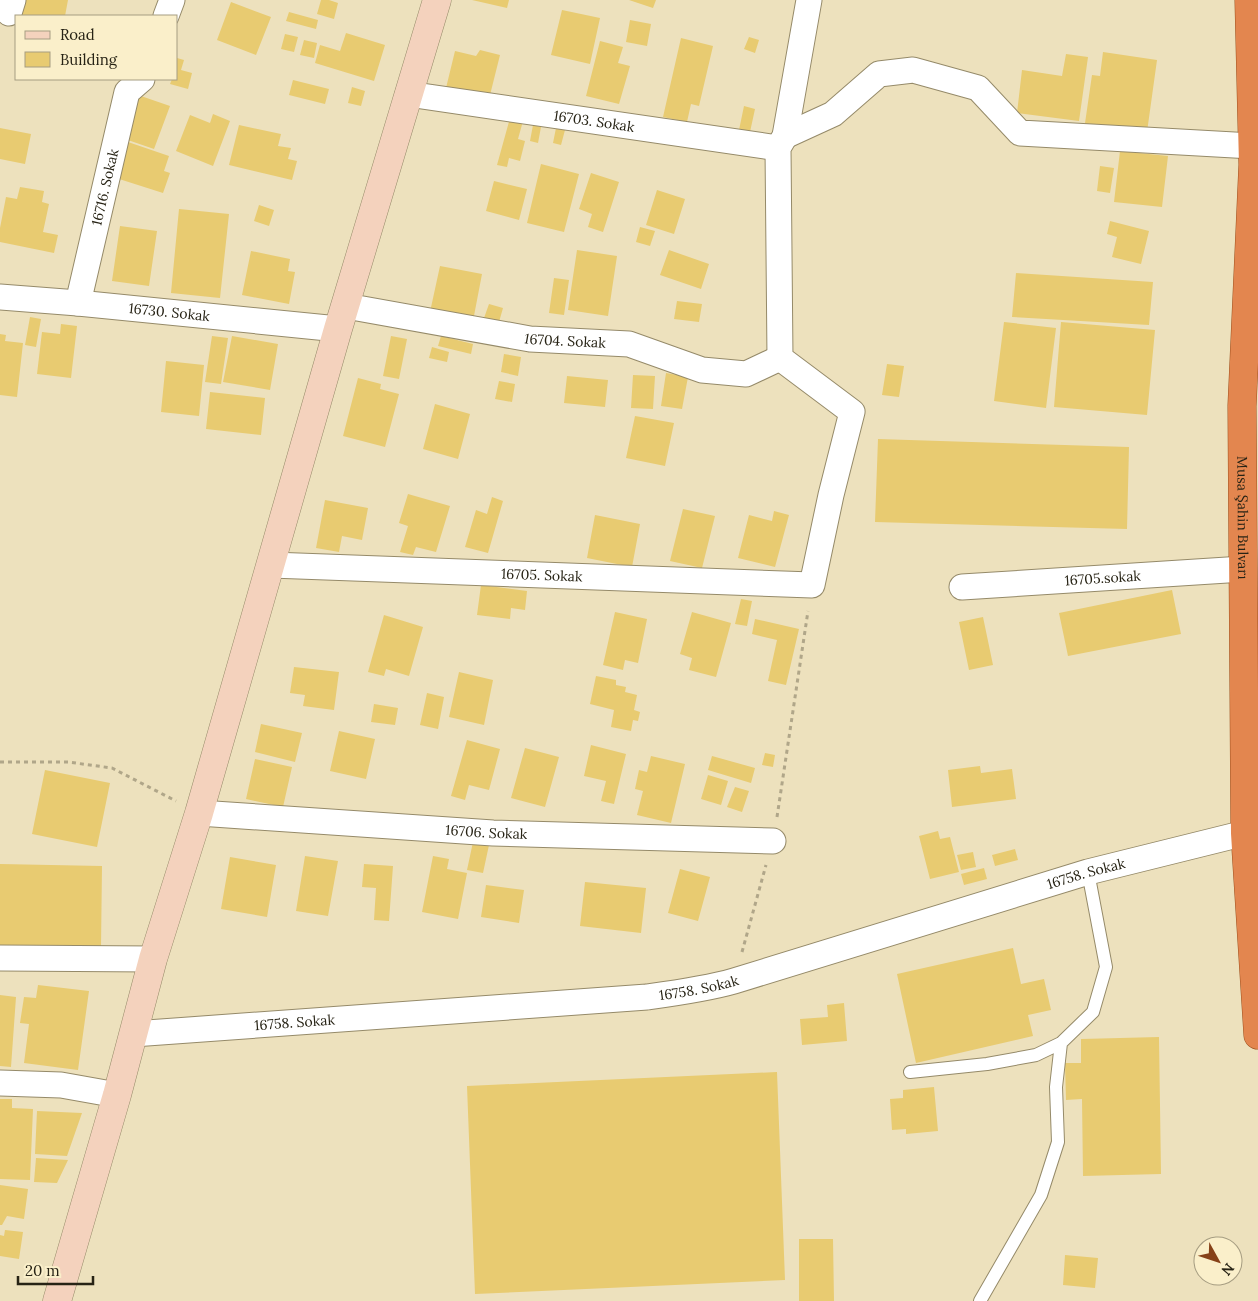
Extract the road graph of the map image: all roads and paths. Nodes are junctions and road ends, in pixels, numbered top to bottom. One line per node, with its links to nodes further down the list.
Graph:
1 (172, 0): 5 (street)
2 (436, 0): 7 (main road)
3 (810, 0): 8 (street)
4 (1249, 0): 9 (highway, Musa Şahin Bulvarı)
5 (166, 15)
6 (141, 80): 11 (street, 16716. Sokak)
7 (408, 94): 8 (street, 16703. Sokak); 12 (main road)
8 (782, 142): 9 (street); 13 (street)
9 (1252, 146): 15 (highway, Musa Şahin Bulvarı)
10 (0, 297): 11 (street, 16730. Sokak)
11 (78, 303): 12 (street, 16730. Sokak)
12 (342, 318): 13 (street, 16704. Sokak); 14 (main road)
13 (780, 358): 16 (street)
14 (271, 565): 16 (street, 16705. Sokak); 19 (main road)
15 (1244, 569): 17 (street, 16705.sokak); 20 (highway, Musa Şahin Bulvarı)
16 (812, 585): 21 (path)
17 (962, 587)
18 (0, 762): 19 (path)
19 (199, 813): 21 (street, 16706. Sokak); 24 (main road)
20 (1245, 833): 22 (street, 16758. Sokak); 27 (highway, Musa Şahin Bulvarı)
21 (773, 841): 25 (path)
22 (1088, 872): 25 (street, 16758. Sokak); 28 (lane)
23 (0, 958): 24 (street)
24 (153, 959): 26 (main road)
25 (734, 981): 26 (street, 16758. Sokak)
26 (133, 1034): 31 (main road)
27 (1258, 1036)
28 (1061, 1043): 29 (lane); 33 (lane)
29 (910, 1072)
30 (0, 1083): 31 (street)
31 (116, 1095): 32 (main road)
32 (57, 1301)
33 (980, 1301)

